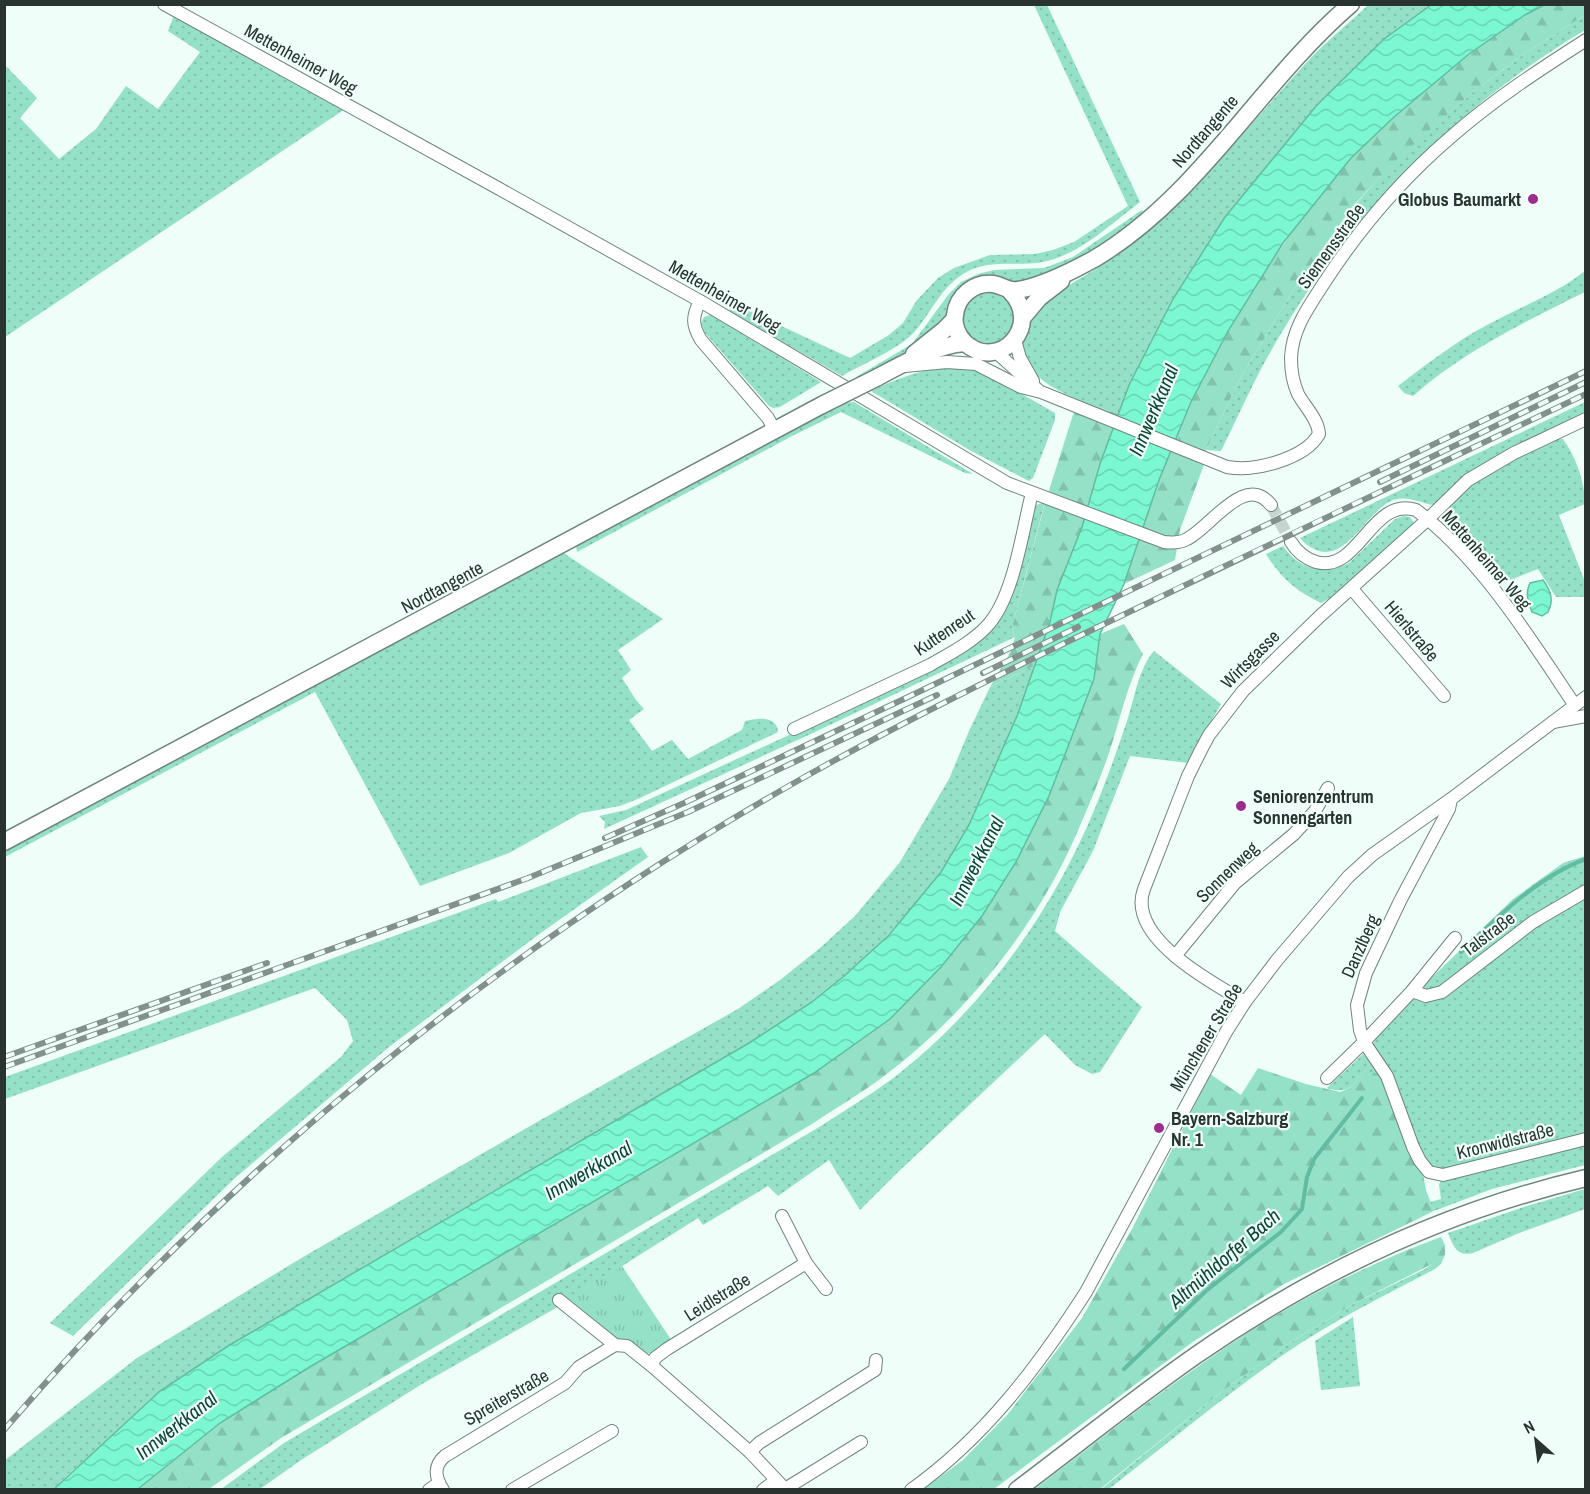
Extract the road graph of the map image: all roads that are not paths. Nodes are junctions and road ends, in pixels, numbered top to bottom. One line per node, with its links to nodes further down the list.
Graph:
1 (164, 4): 6 (street, Mettenheimer Weg)
2 (1351, 4): 4 (main road, Nordtangente)
3 (1586, 40): 13 (street, Siemensstraße)
4 (1076, 269): 5 (main road, Nordtangente); 7 (main road, Nordtangente)
5 (1010, 291): 7 (main road); 8 (main road, Nordtangente)
6 (700, 302): 15 (street); 16 (street, Mettenheimer Weg)
7 (1023, 317): 9 (main road, Nordtangente)
8 (954, 320): 10 (main road); 12 (main road, Nordtangente)
9 (1015, 340): 11 (main road); 13 (street)
10 (965, 343): 11 (main road); 12 (main road, Nordtangente)
11 (995, 351): 13 (street)
12 (898, 366): 13 (street); 15 (main road, Nordtangente, bridge)
13 (1041, 392)
14 (1586, 419): 18 (street, Wirtsgasse)
15 (775, 430): 29 (main road, Nordtangente)
16 (1032, 493): 17 (street, Mettenheimer Weg); 26 (street, Kuttenreut)
17 (1271, 505)
18 (1428, 519): 19 (street, Mettenheimer Weg); 20 (street, Wirtsgasse); 23 (street, Mettenheimer Weg)
19 (1291, 542)
20 (1352, 589): 21 (street, Hierlstraße); 32 (street, Wirtsgasse)
21 (1444, 696)
22 (1586, 697): 23 (street, Münchener Straße)
23 (1574, 704): 25 (street, Münchener Straße)
24 (1586, 716): 25 (street)
25 (1549, 723): 28 (street, Münchener Straße)
26 (794, 729)
27 (1328, 788): 32 (street, Sonnenweg)
28 (1452, 799): 34 (street, Münchener Straße); 35 (street, Danzlberg)
29 (4, 842)
30 (1586, 891): 33 (street, Talstraße)
31 (1455, 938): 33 (street, Talstraße)
32 (1175, 956): 34 (street, Wirtsgasse)
33 (1412, 991): 35 (street, Talstraße)
34 (1245, 1002): 54 (street, Münchener Straße)
35 (1364, 1042): 36 (street, Talstraße); 38 (street, Danzlberg)
36 (1327, 1078)
37 (1586, 1139): 38 (street, Kronwidlstraße)
38 (1433, 1174)
39 (1586, 1178): 55 (main road)
40 (782, 1216): 41 (street)
41 (806, 1263): 42 (street); 46 (street, Leidlstraße)
42 (826, 1289)
43 (559, 1300): 44 (street)
44 (615, 1345): 46 (street); 51 (street, Spreiterstraße)
45 (876, 1360): 49 (street)
46 (652, 1366): 49 (street)
47 (612, 1431): 52 (street)
48 (861, 1442): 50 (street)
49 (750, 1452): 50 (street)
50 (782, 1486): 53 (street)
51 (437, 1487)
52 (512, 1490)
53 (763, 1490)
54 (911, 1490)
55 (1017, 1490)

